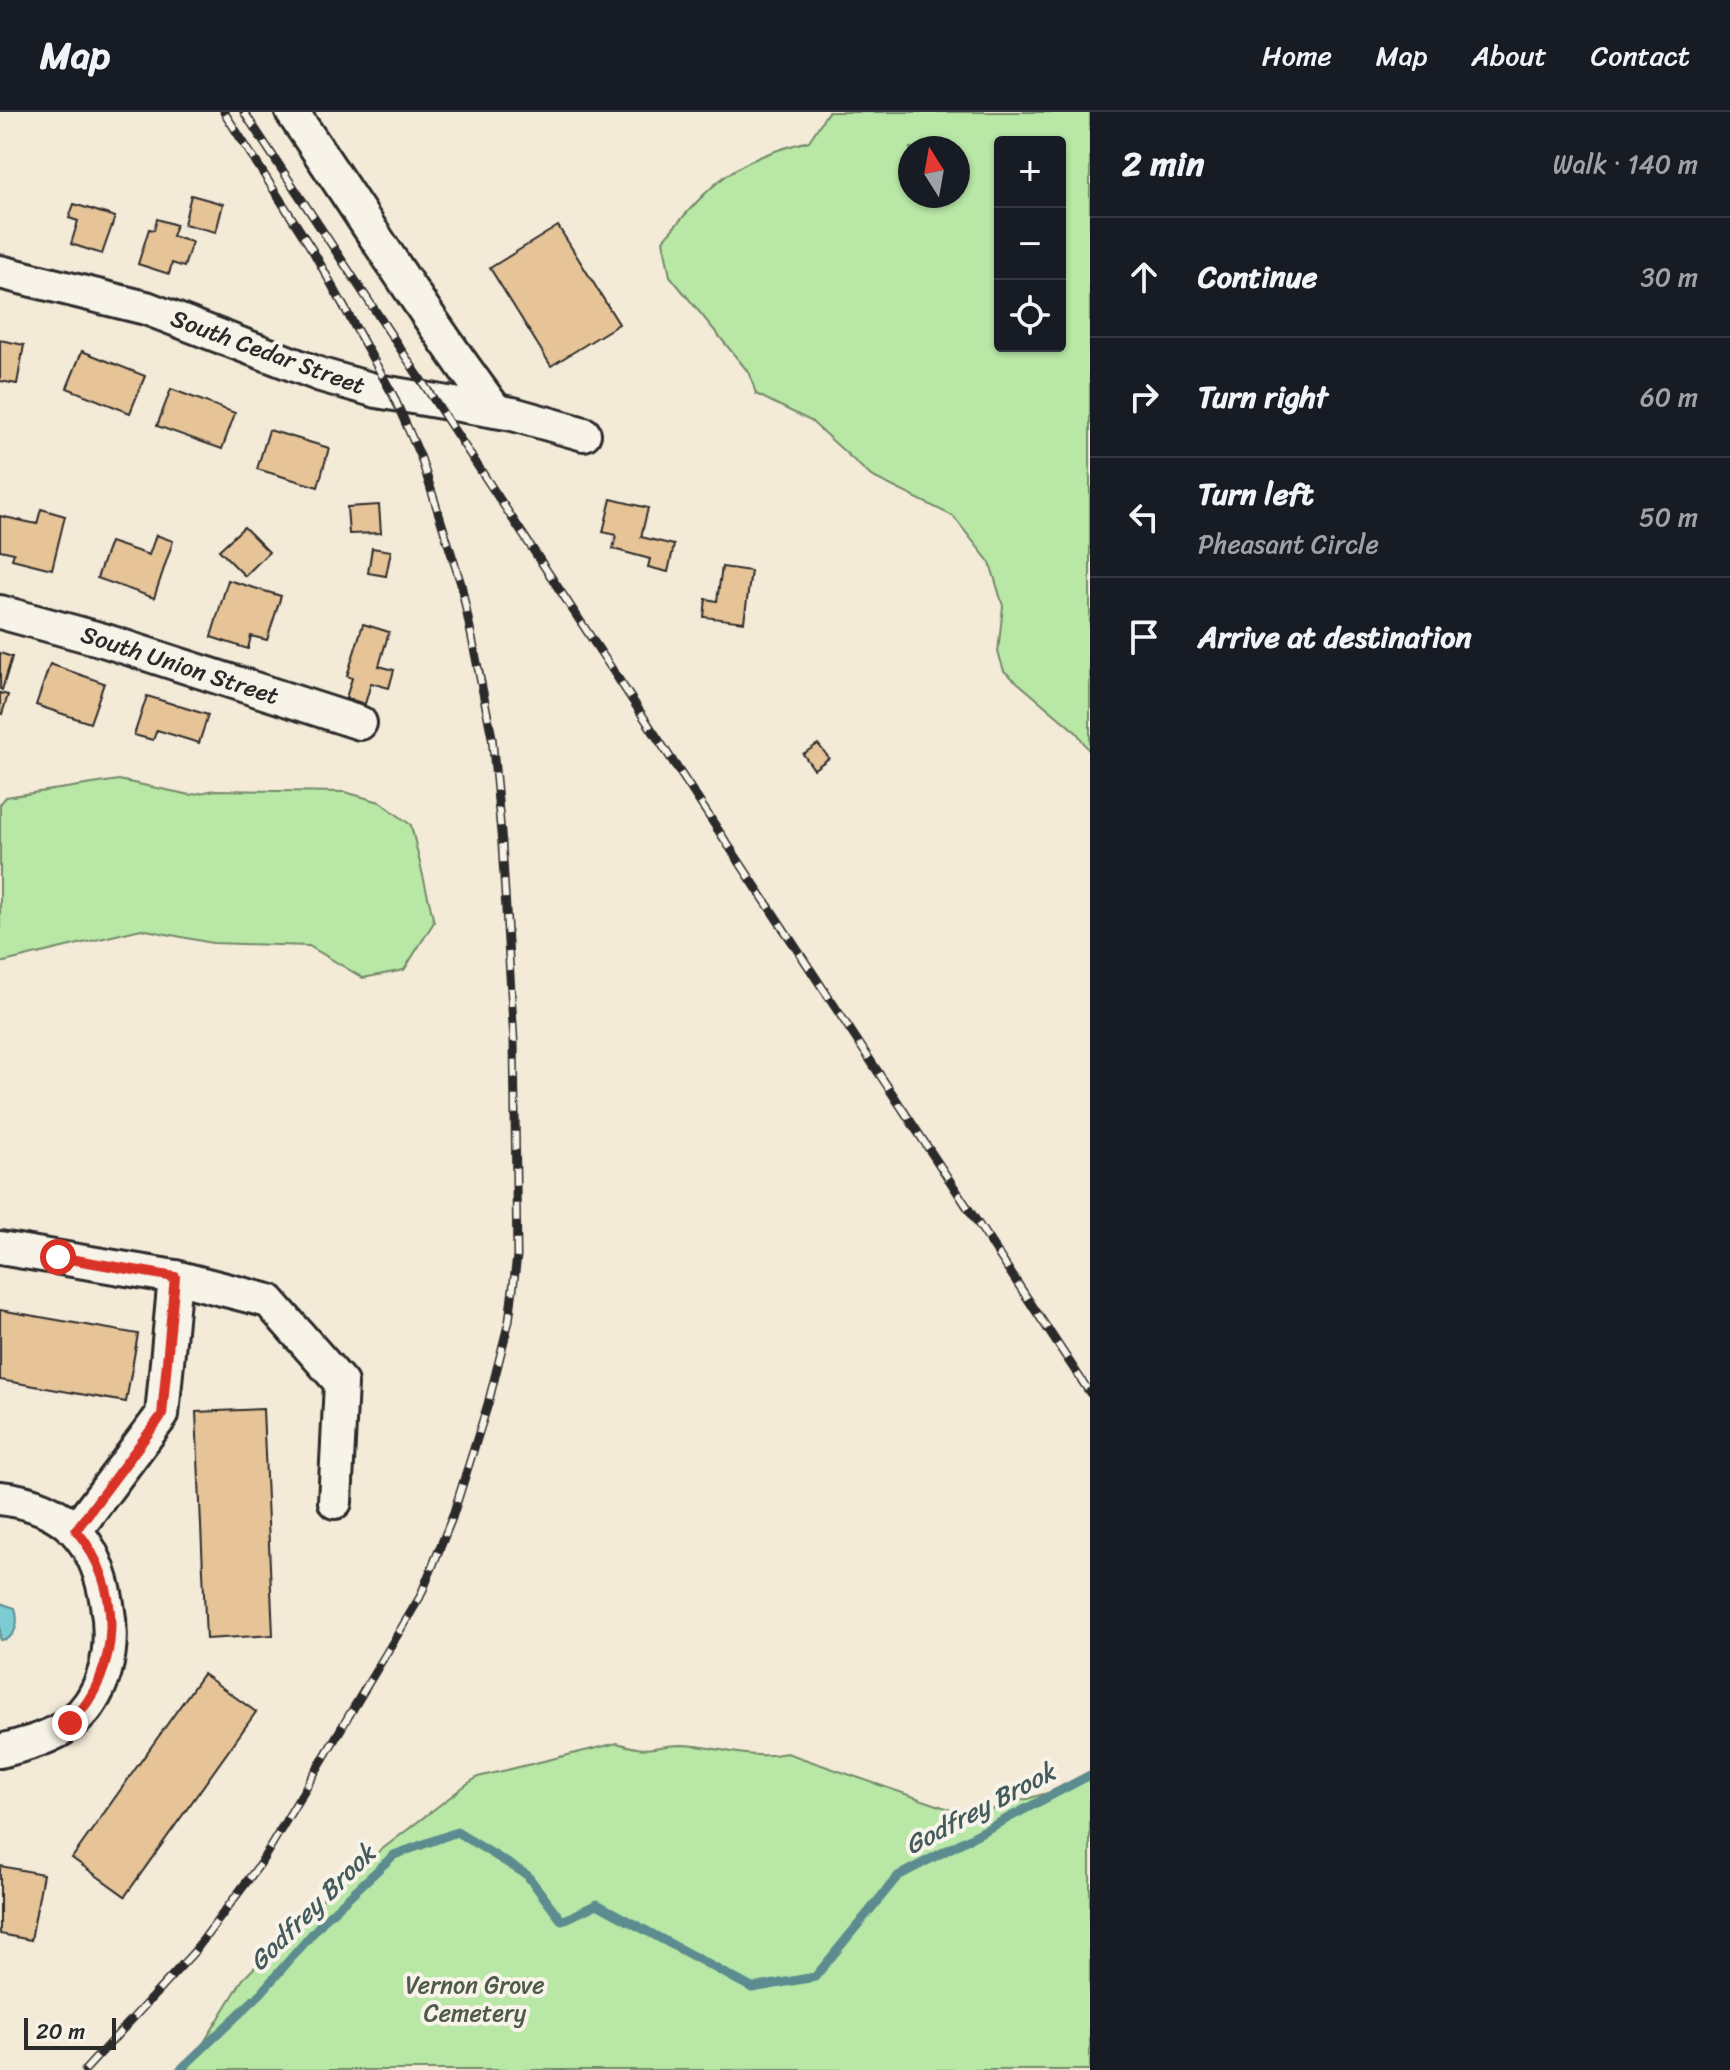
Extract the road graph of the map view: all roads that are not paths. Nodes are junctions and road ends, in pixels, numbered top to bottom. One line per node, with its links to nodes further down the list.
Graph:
1 (292, 112): 3 (street)
2 (0, 272): 3 (street, South Cedar Street)
3 (496, 411): 4 (street, South Cedar Street)
4 (584, 434)
5 (0, 612): 6 (street, South Union Street)
6 (360, 723)
7 (0, 1248): 8 (street)
8 (175, 1277): 10 (street); 11 (street)
9 (0, 1498): 11 (street)
10 (335, 1502)
11 (76, 1530): 12 (street)
12 (0, 1751)

